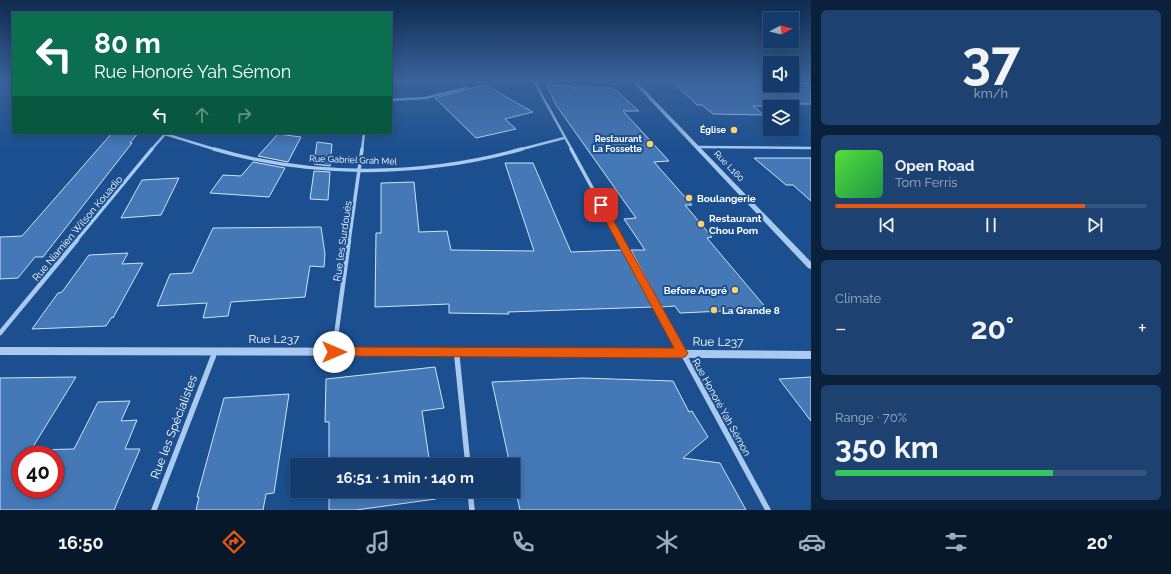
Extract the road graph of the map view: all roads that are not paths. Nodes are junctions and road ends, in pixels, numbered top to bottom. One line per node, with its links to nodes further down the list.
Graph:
1 (546, 104): 5 (street, Rue Honoré Yah Sémon)
2 (656, 104): 6 (street, Rue L160)
3 (166, 134): 8 (street, Rue Gabriel Grah Mel); 10 (street, Rue Niamien Wilson Kouadio)
4 (364, 134): 8 (street, Rue les Surdoués)
5 (564, 138): 8 (street, Rue Gabriel Grah Mel); 15 (street, Rue Honoré Yah Sémon)
6 (698, 147): 7 (street); 9 (street, Rue L160)
7 (811, 148)
8 (360, 169): 13 (street, Rue les Surdoués)
9 (811, 266)
10 (0, 333)
11 (0, 351): 12 (street, Rue L237)
12 (215, 351): 13 (street, Rue L237); 19 (street, Rue les Spécialistes)
13 (334, 352): 14 (street, Rue L237)
14 (456, 352): 15 (street, Rue L237); 17 (street)
15 (682, 353): 16 (street, Rue L237); 21 (street, Rue Honoré Yah Sémon)
16 (811, 355)
17 (467, 458)
18 (471, 498): 20 (street)
19 (154, 510)
20 (472, 510)
21 (768, 510)

